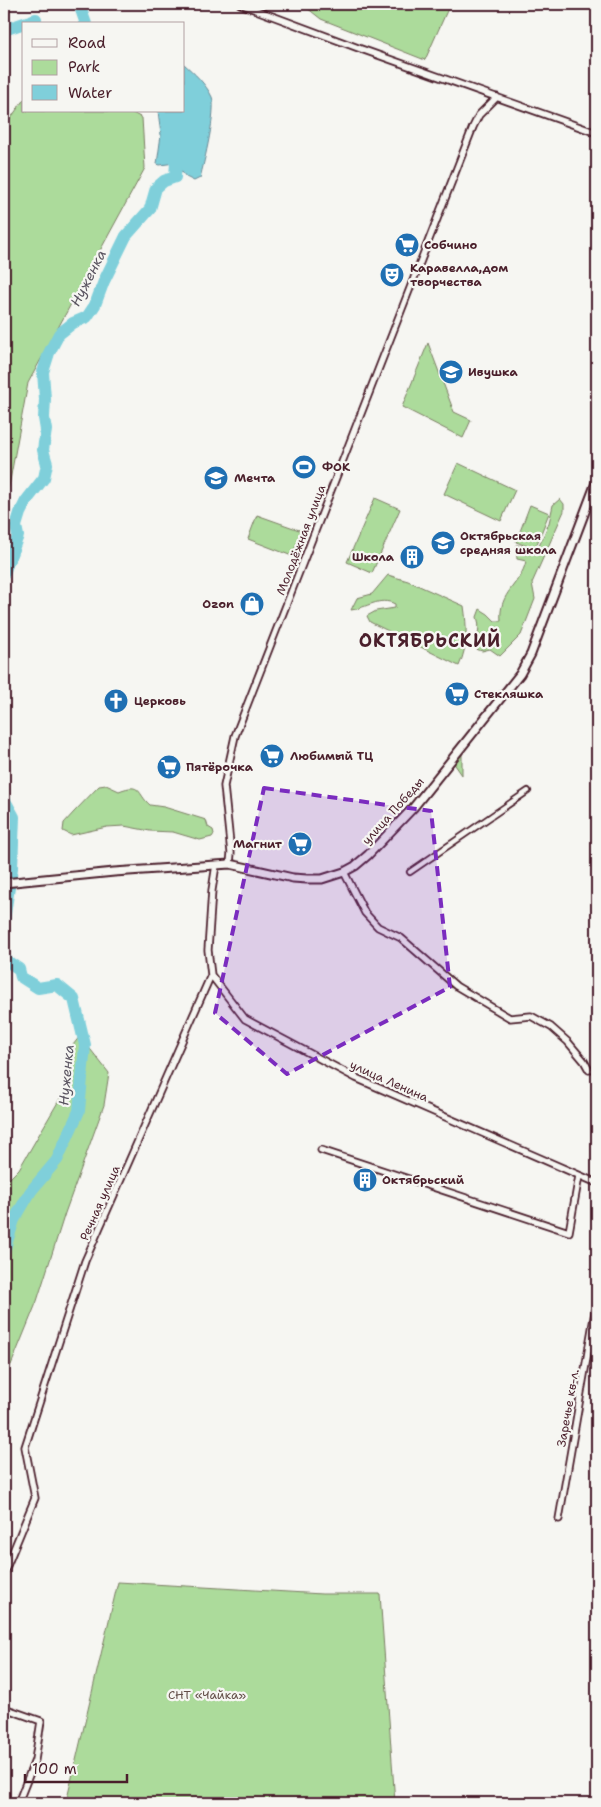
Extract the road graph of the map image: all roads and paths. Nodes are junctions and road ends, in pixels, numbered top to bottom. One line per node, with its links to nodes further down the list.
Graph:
1 (240, 4): 2 (street)
2 (497, 97): 3 (street); 6 (street, Молодёжная улица)
3 (597, 133)
4 (597, 480): 8 (street, улица Победы)
5 (528, 791): 9 (street)
6 (230, 864): 7 (street, улица Победы); 8 (street, улица Победы)
7 (216, 865): 10 (street, улица Победы); 11 (street)
8 (344, 872): 12 (street)
9 (410, 872)
10 (4, 883)
11 (211, 975): 14 (street, улица Ленина); 18 (street, Речная улица)
12 (589, 1070)
13 (321, 1150): 14 (street)
14 (579, 1176): 15 (street, улица Ленина)
15 (597, 1183)
16 (597, 1300): 17 (street, Заречье кв-л.)
17 (559, 1519)
18 (4, 1573)
19 (4, 1708): 20 (street)
20 (18, 1803)

